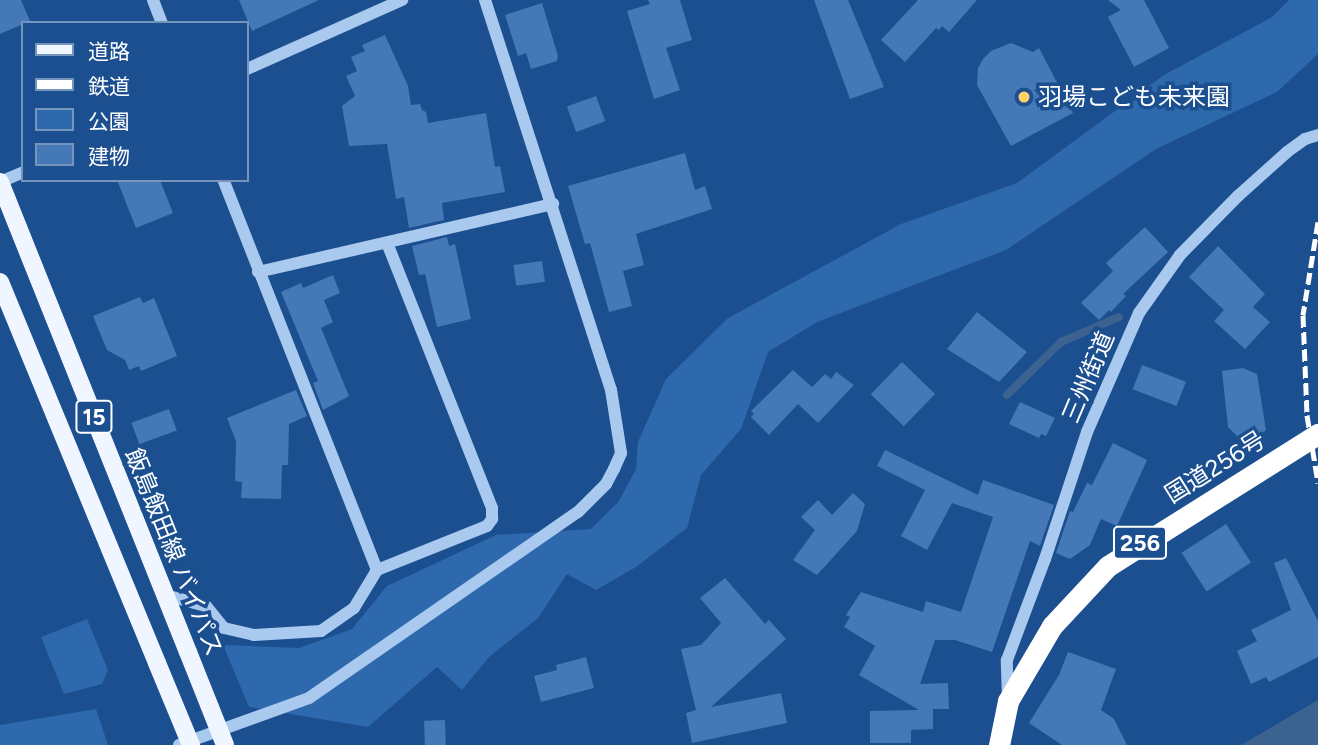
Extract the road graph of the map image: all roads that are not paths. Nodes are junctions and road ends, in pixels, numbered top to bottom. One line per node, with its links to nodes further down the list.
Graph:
1 (153, 0): 4 (street)
2 (402, 0): 5 (street)
3 (485, 0): 10 (street)
4 (161, 21)
5 (248, 69)
6 (1318, 135): 17 (street, 三州街道)
7 (21, 173): 8 (street)
8 (0, 182): 16 (main road, 飯島飯田線 バイパス / 15)
9 (224, 182): 12 (street)
10 (552, 204): 11 (street); 18 (street)
11 (387, 243): 12 (street); 15 (street)
12 (258, 272): 15 (street)
13 (0, 282): 19 (main road, 15, bridge)
14 (1318, 434): 17 (highway, 国道256号 / 256)
15 (377, 570): 16 (street)
16 (164, 595): 20 (main road, 飯島飯田線 バイパス / 15, bridge)
17 (1008, 701): 21 (highway, 国道256号 / 256)
18 (179, 745)
19 (191, 745)
20 (225, 745)
21 (999, 745)

